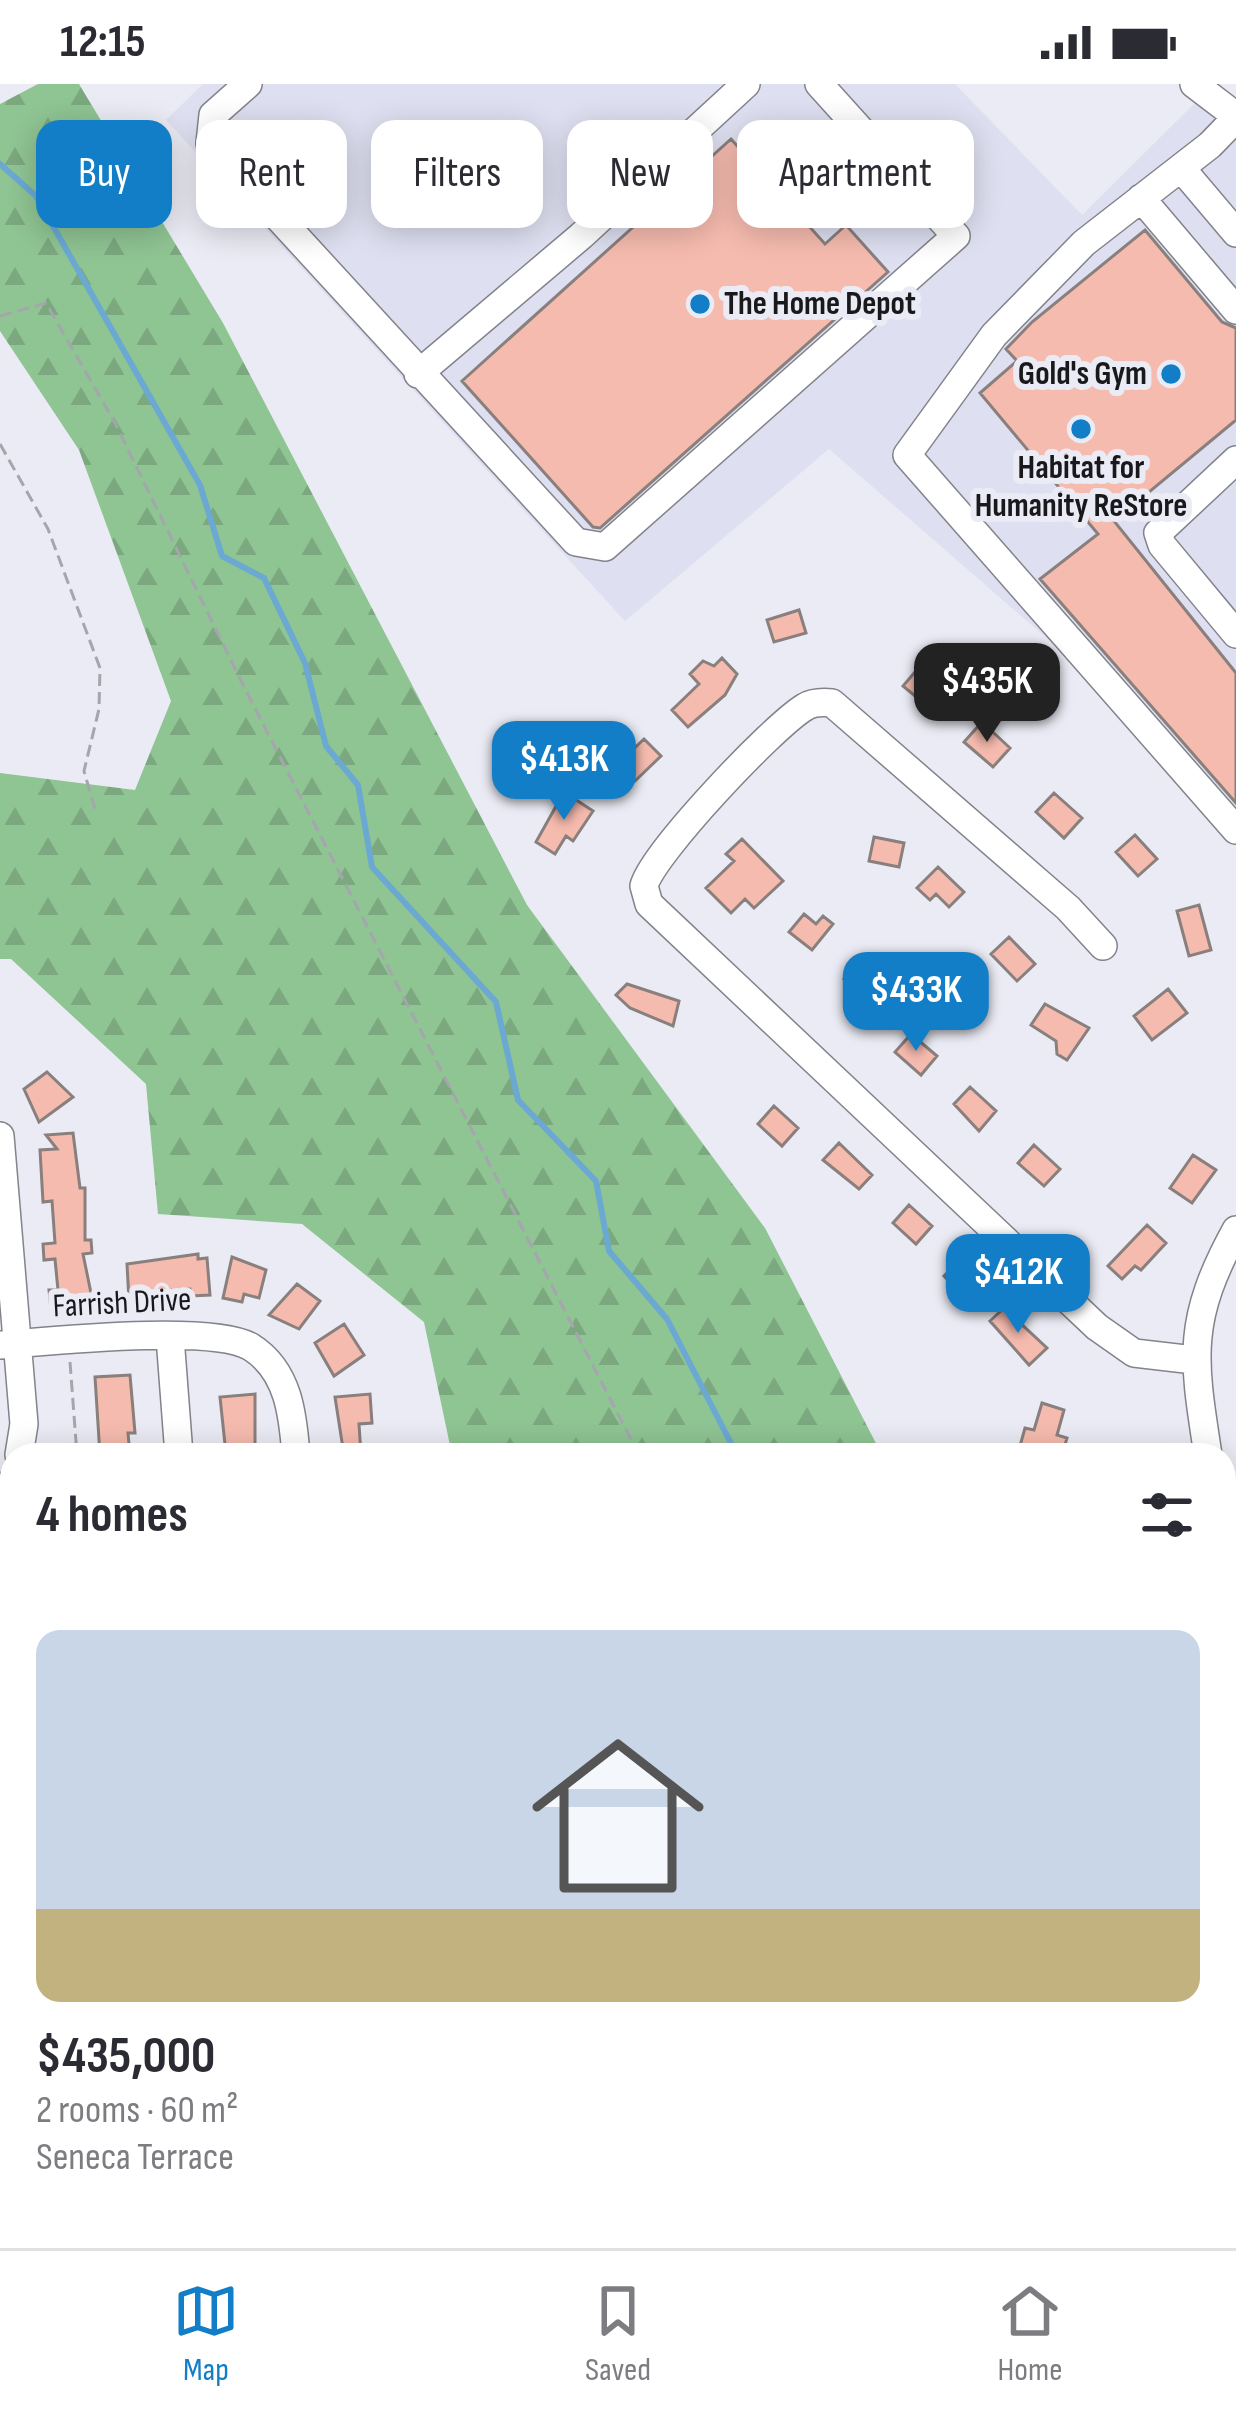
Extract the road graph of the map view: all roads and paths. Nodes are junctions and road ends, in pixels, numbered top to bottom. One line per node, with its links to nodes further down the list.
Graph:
1 (248, 84): 11 (street)
2 (746, 84): 11 (street)
3 (819, 84): 11 (street)
4 (1194, 84): 5 (street)
5 (1232, 130): 6 (street)
6 (1180, 168): 7 (street); 8 (street)
7 (1141, 198): 9 (street); 16 (street)
8 (1236, 233)
9 (1236, 310)
10 (0, 316): 28 (path)
11 (418, 374)
12 (0, 444): 15 (path)
13 (1236, 460): 14 (street)
14 (1236, 634)
15 (95, 809)
16 (1236, 830)
17 (1103, 946): 23 (street)
18 (0, 1136): 21 (street)
19 (1236, 1230): 23 (street)
20 (170, 1337): 21 (street, Farrish Drive); 26 (street); 27 (street, Farrish Drive)
21 (8, 1344): 24 (street)
22 (70, 1360): 25 (path)
23 (1194, 1360): 29 (street)
24 (21, 1443)
25 (75, 1443)
26 (178, 1443)
27 (295, 1443)
28 (633, 1443)
29 (1206, 1443)

